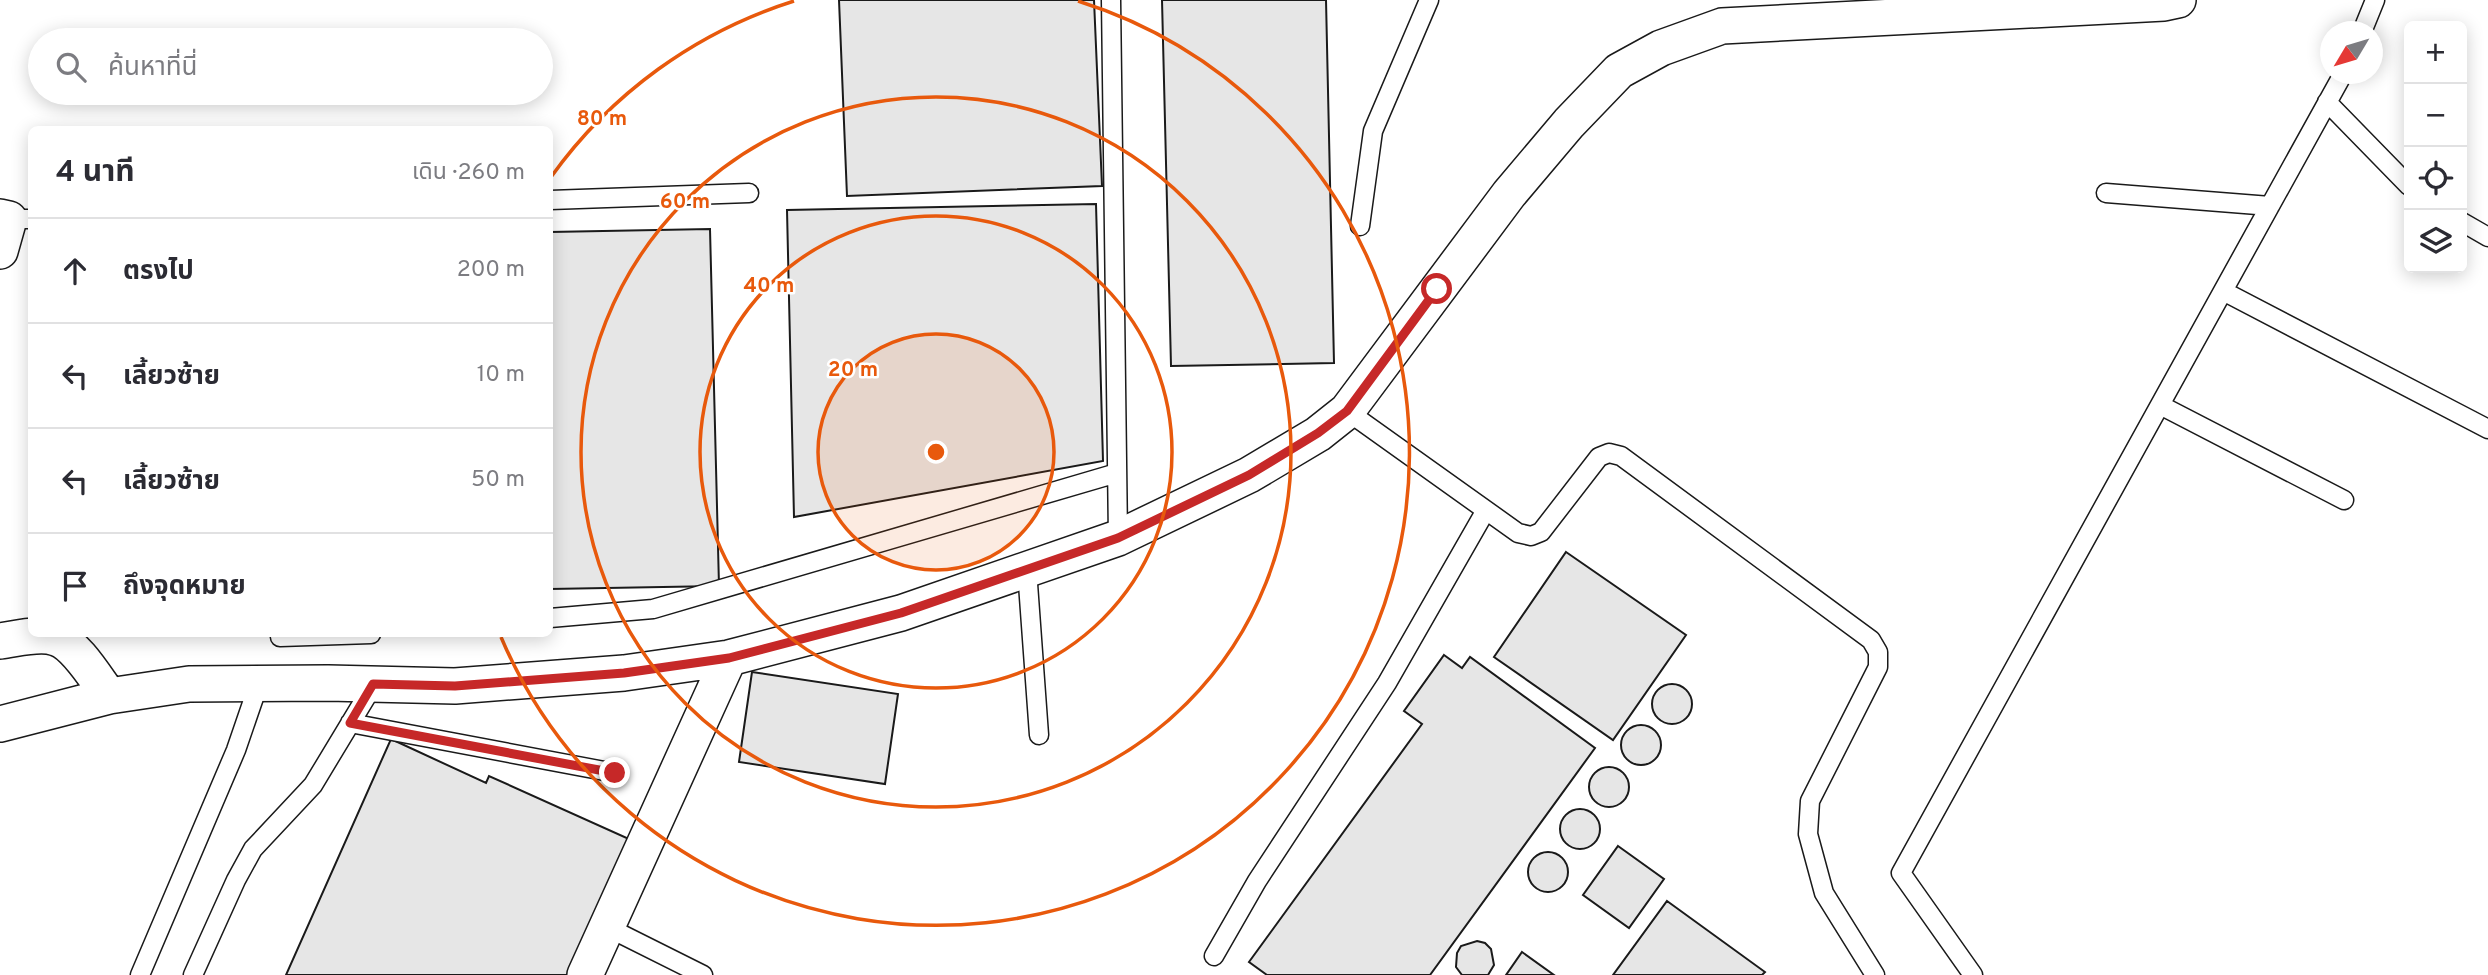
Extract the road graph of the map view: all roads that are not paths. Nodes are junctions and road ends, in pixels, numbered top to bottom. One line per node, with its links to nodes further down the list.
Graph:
1 (1111, 0): 20 (lane)
2 (1429, 0): 14 (lane)
3 (2178, 0): 18 (street)
4 (2375, 0): 5 (lane)
5 (2366, 21)
6 (2337, 84): 7 (lane)
7 (2327, 102): 8 (lane); 12 (lane)
8 (2404, 181)
9 (749, 193): 11 (lane)
10 (2106, 193): 12 (lane)
11 (553, 200)
12 (2270, 206): 16 (lane)
13 (2467, 225): 15 (lane)
14 (1360, 226)
15 (2488, 237)
16 (2223, 291): 17 (lane); 19 (lane)
17 (2160, 405): 21 (lane); 42 (lane)
18 (1347, 411): 22 (lane); 23 (street)
19 (2488, 429)
20 (1117, 473): 23 (lane); 25 (lane)
21 (2344, 500)
22 (1486, 510): 36 (lane); 41 (lane)
23 (1118, 538): 24 (street)
24 (1027, 570): 27 (street); 33 (lane)
25 (553, 618)
26 (0, 642): 30 (street)
27 (729, 658): 29 (street); 35 (street)
28 (259, 683): 29 (street); 30 (street); 37 (lane)
29 (373, 684): 31 (lane)
30 (109, 696): 32 (street)
31 (350, 723): 34 (lane); 38 (lane)
32 (0, 724)
33 (1039, 735)
34 (615, 773)
35 (607, 927): 39 (street); 40 (lane)
36 (1214, 956)
37 (140, 975)
38 (193, 975)
39 (585, 975)
40 (703, 975)
41 (1875, 975)
42 (1973, 975)

